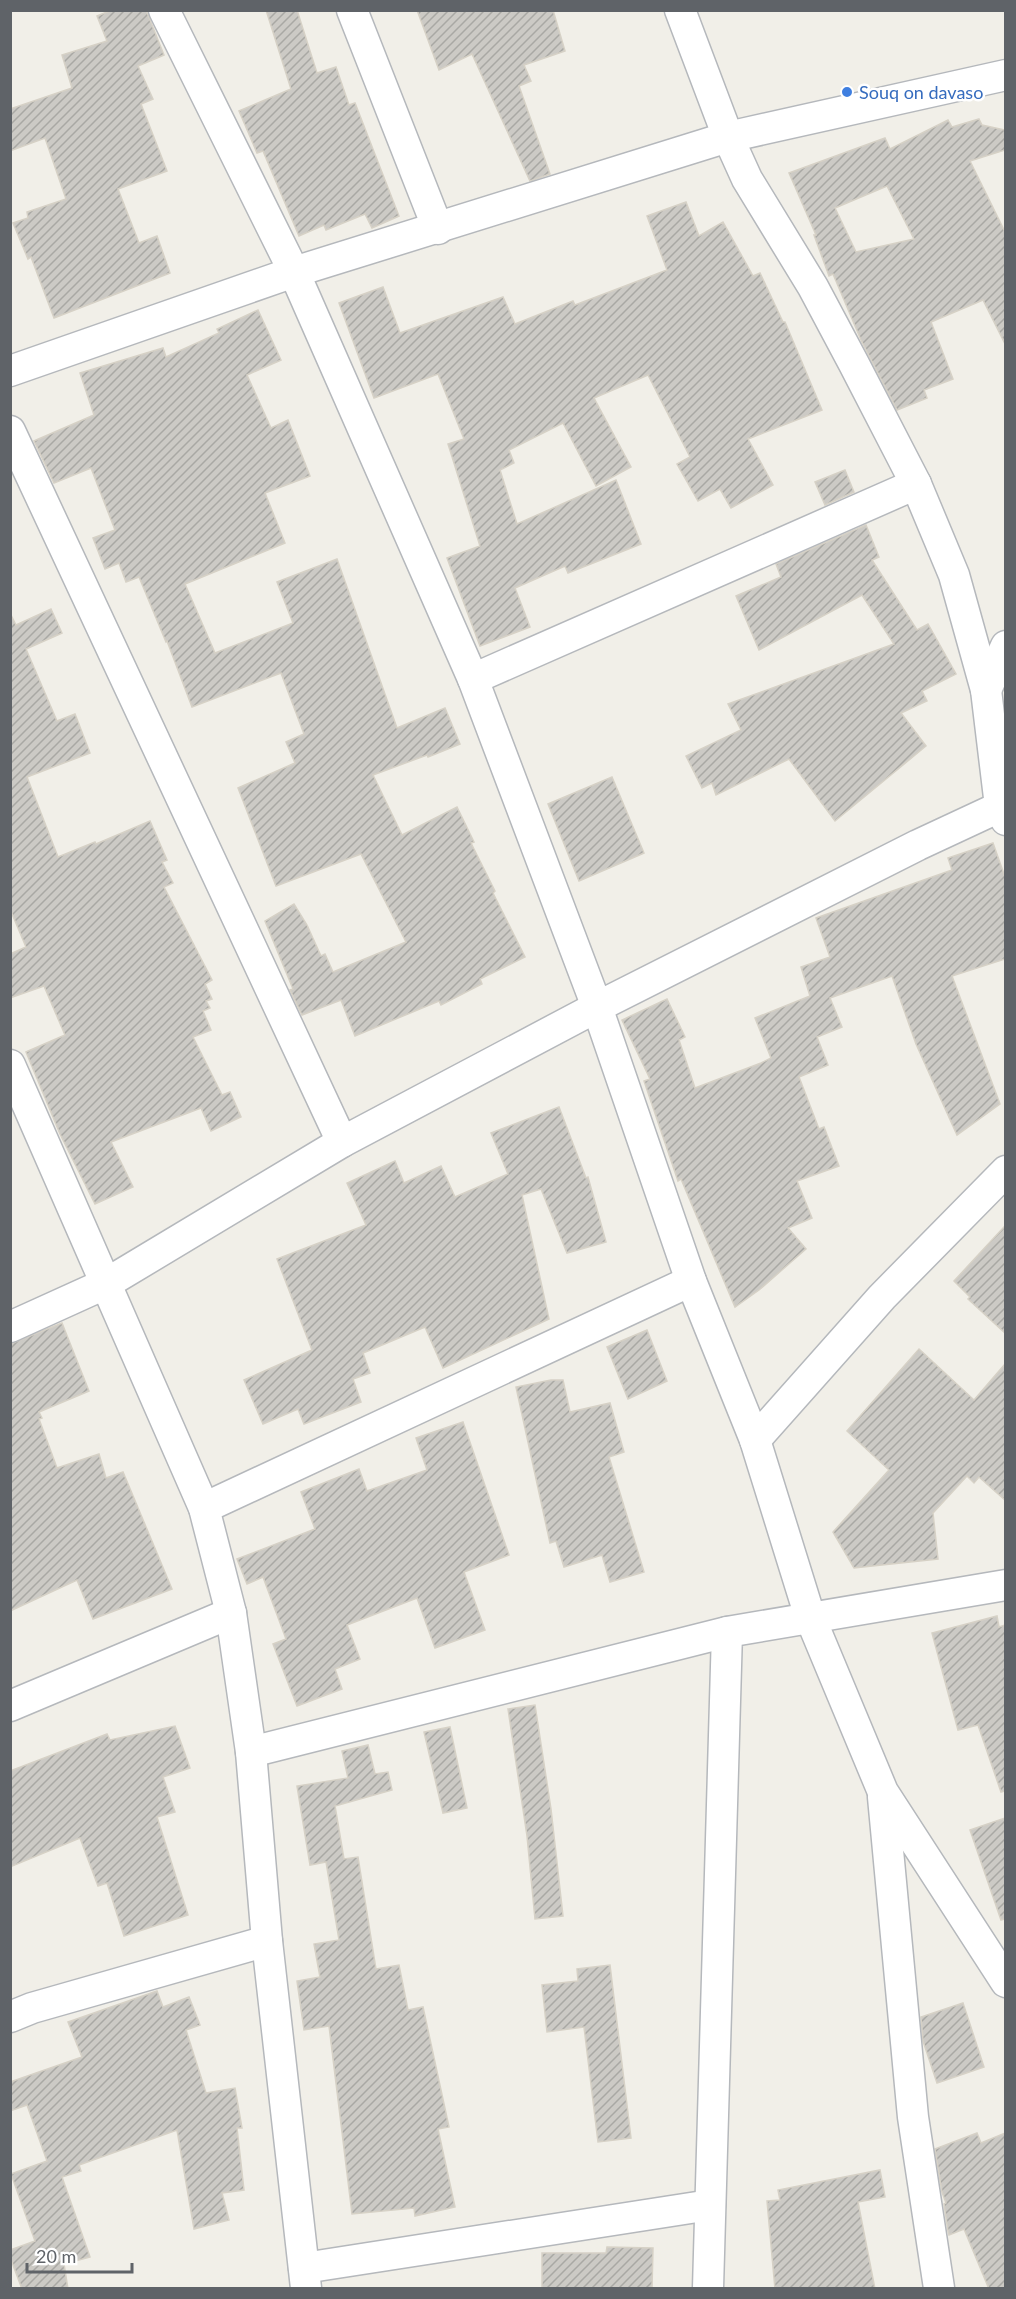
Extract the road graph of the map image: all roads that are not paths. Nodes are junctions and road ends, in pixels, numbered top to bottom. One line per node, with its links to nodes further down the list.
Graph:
1 (164, 10): 7 (street)
2 (352, 10): 6 (street)
3 (680, 10): 5 (street)
4 (1005, 75): 5 (street)
5 (728, 137): 6 (street); 10 (street)
6 (438, 229): 7 (street)
7 (294, 272): 8 (street); 12 (street)
8 (10, 371)
9 (10, 430): 17 (street)
10 (916, 484): 12 (street); 13 (street)
11 (1005, 646): 13 (street)
12 (473, 680): 15 (street)
13 (986, 690): 14 (street)
14 (1004, 810): 15 (street)
15 (597, 1007): 17 (street); 19 (street)
16 (10, 1065): 20 (street)
17 (342, 1142): 20 (street)
18 (1005, 1171): 22 (street)
19 (691, 1281): 22 (street); 23 (street)
20 (107, 1283): 21 (street); 23 (street)
21 (10, 1327)
22 (755, 1440): 26 (street)
23 (204, 1508): 25 (street)
24 (1005, 1585): 26 (street)
25 (231, 1613): 28 (street); 29 (street)
26 (810, 1617): 27 (street); 30 (street)
27 (727, 1632): 29 (street); 34 (street)
28 (10, 1706)
29 (251, 1752): 31 (street)
30 (883, 1792): 32 (street); 37 (street)
31 (267, 1941): 33 (street); 35 (street)
32 (1005, 1982)
33 (10, 2017)
34 (710, 2205): 35 (street); 36 (street)
35 (305, 2278)
36 (708, 2289)
37 (939, 2289)

